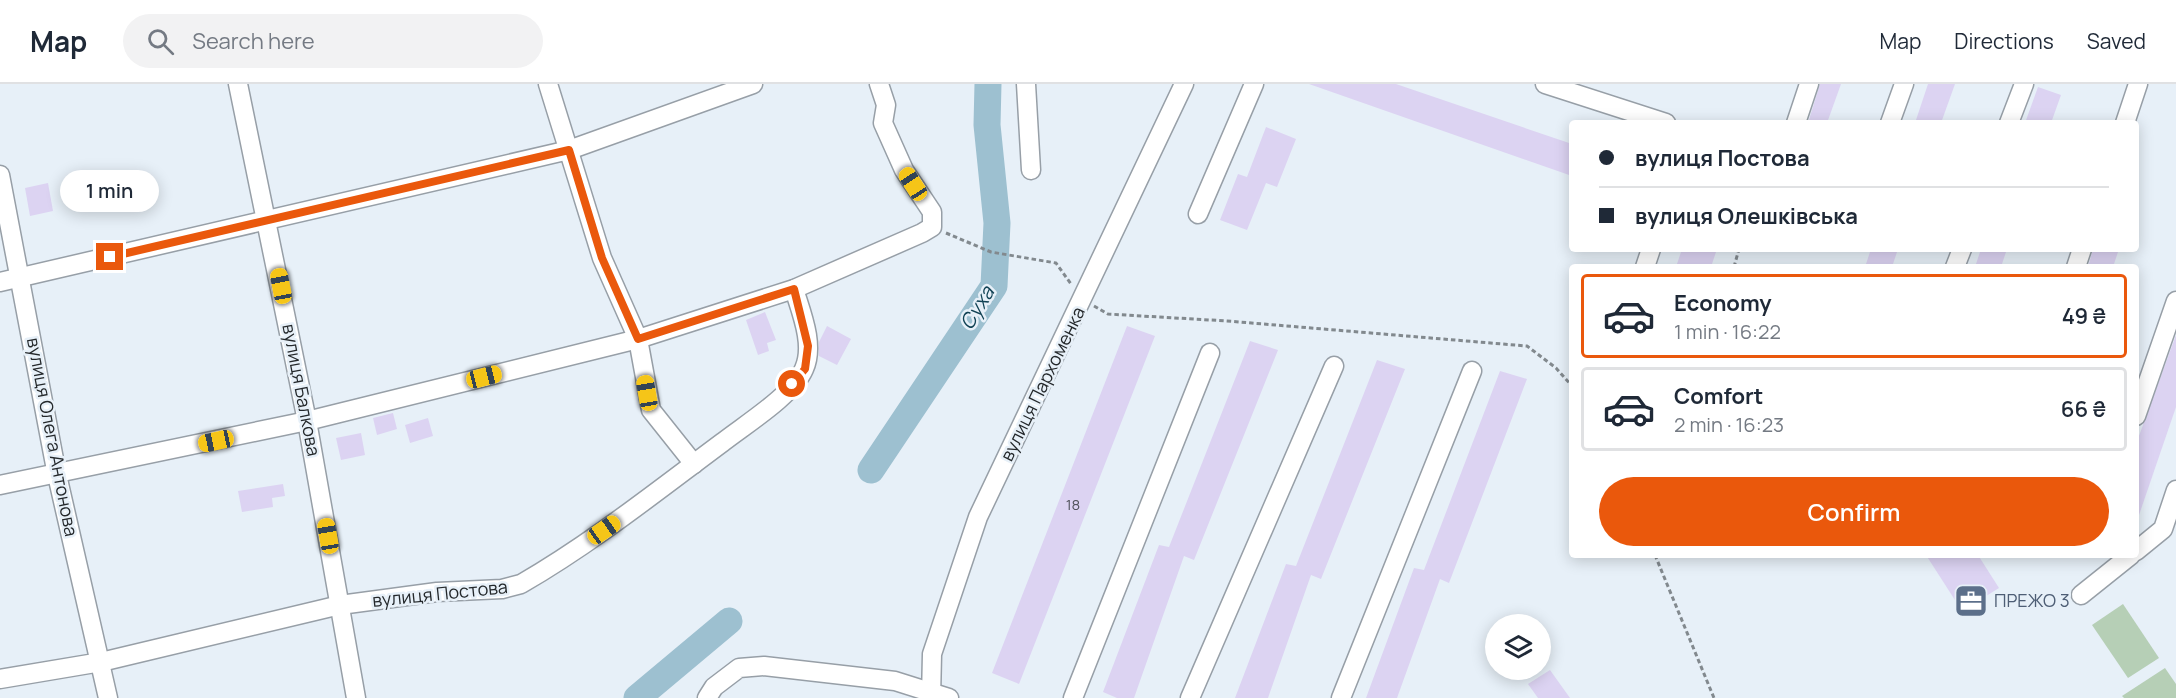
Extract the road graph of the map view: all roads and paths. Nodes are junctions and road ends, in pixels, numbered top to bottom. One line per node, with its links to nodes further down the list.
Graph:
1 (238, 84): 22 (street, вулиця Балкова)
2 (548, 84): 18 (street)
3 (753, 84): 18 (street)
4 (879, 84): 23 (street)
5 (1026, 84): 19 (street)
6 (1184, 84): 28 (street, вулиця Пархоменка)
7 (1254, 84): 21 (street)
8 (1545, 84): 13 (street)
9 (1809, 84): 14 (street)
10 (1904, 84): 15 (street)
11 (2024, 84): 16 (street)
12 (2138, 84): 17 (street)
13 (1657, 120)
14 (1797, 120)
15 (1891, 120)
16 (2010, 120)
17 (2126, 120)
18 (569, 150): 22 (street); 30 (street)
19 (1031, 170)
20 (0, 175): 25 (street, вулиця Олега Антонова)
21 (1198, 214)
22 (268, 219): 25 (street); 36 (street, вулиця Балкова)
23 (932, 226): 24 (path); 27 (street)
24 (1056, 263)
25 (20, 278): 26 (street); 38 (street, вулиця Олега Антонова)
26 (0, 282)
27 (794, 289): 30 (street); 37 (street, вулиця Постова)
28 (1083, 300): 34 (path); 48 (street, вулиця Пархоменка)
29 (2176, 301): 35 (street)
30 (638, 339): 36 (street); 37 (street)
31 (1210, 353): 52 (street)
32 (1334, 366): 53 (street)
33 (1472, 371): 54 (street)
34 (1569, 383)
35 (2139, 407)
36 (307, 421): 38 (street); 45 (street, вулиця Балкова)
37 (694, 464): 45 (street, вулиця Постова)
38 (57, 475): 39 (street); 46 (street, вулиця Олега Антонова)
39 (0, 485)
40 (2176, 490): 41 (street)
41 (2139, 549)
42 (1657, 558): 55 (path)
43 (2127, 558): 44 (street)
44 (2081, 595)
45 (340, 605): 46 (street, вулиця Постова); 50 (street, вулиця Балкова)
46 (101, 662): 47 (street, вулиця Постова); 49 (street, вулиця Олега Антонова)
47 (0, 679)
48 (937, 697): 51 (street)
49 (108, 698)
50 (356, 698)
51 (707, 698)
52 (1073, 698)
53 (1190, 698)
54 (1341, 698)
55 (1714, 698)

